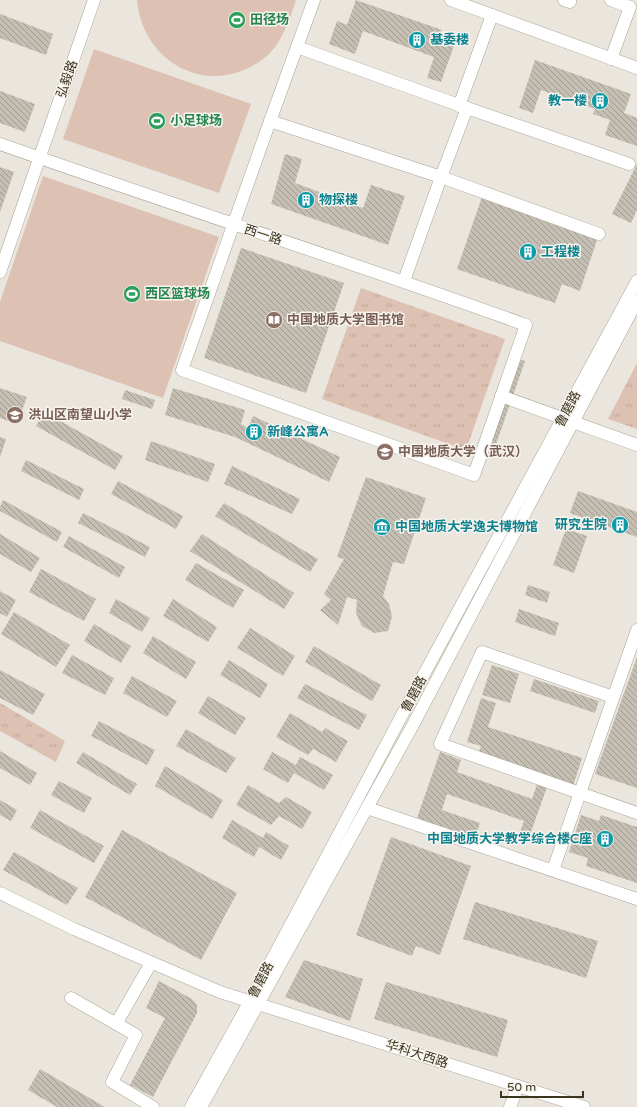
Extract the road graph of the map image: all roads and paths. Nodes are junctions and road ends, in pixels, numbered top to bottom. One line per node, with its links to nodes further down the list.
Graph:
1 (94, 0): 14 (street, 弘毅路)
2 (314, 0): 8 (street)
3 (451, 0): 7 (street)
4 (564, 0): 5 (street)
5 (570, 0)
6 (611, 0): 9 (street)
7 (492, 15): 9 (street); 11 (street)
8 (297, 47): 11 (street); 12 (street)
9 (612, 59): 10 (street)
10 (637, 68)
11 (463, 107): 15 (street); 16 (street)
12 (270, 121): 16 (street); 17 (street)
13 (0, 144): 14 (street, 西一路)
14 (40, 158): 17 (street, 西一路); 19 (street, 弘毅路)
15 (629, 164)
16 (441, 177): 18 (street); 20 (street)
17 (233, 225): 20 (street, 西一路); 23 (street)
18 (600, 234)
19 (0, 272)
20 (404, 281): 23 (street, 西一路)
21 (637, 281): 24 (street, 鲁磨路)
22 (637, 300): 24 (street, 鲁磨路)
23 (502, 396): 24 (street)
24 (568, 420): 25 (street); 29 (street, 鲁磨路); 36 (street, 鲁磨路)
25 (637, 445)
26 (637, 630): 27 (street)
27 (613, 697): 28 (street); 28 (street)
28 (580, 792): 30 (street); 31 (street)
29 (367, 808): 31 (street); 36 (street, 鲁磨路)
30 (637, 813)
31 (552, 870): 33 (street)
32 (0, 893): 34 (street, 华科大西路)
33 (637, 899)
34 (151, 963): 36 (street, 华科大西路); 37 (street)
35 (71, 998): 37 (street)
36 (254, 1002): 38 (street, 华科大西路); 40 (street, 鲁磨路); 41 (street, 鲁磨路)
37 (116, 1024): 39 (street)
38 (518, 1086): 42 (street); 43 (street, 华科大西路)
39 (153, 1107)
40 (191, 1107)
41 (201, 1107)
42 (510, 1107)
43 (584, 1107)

